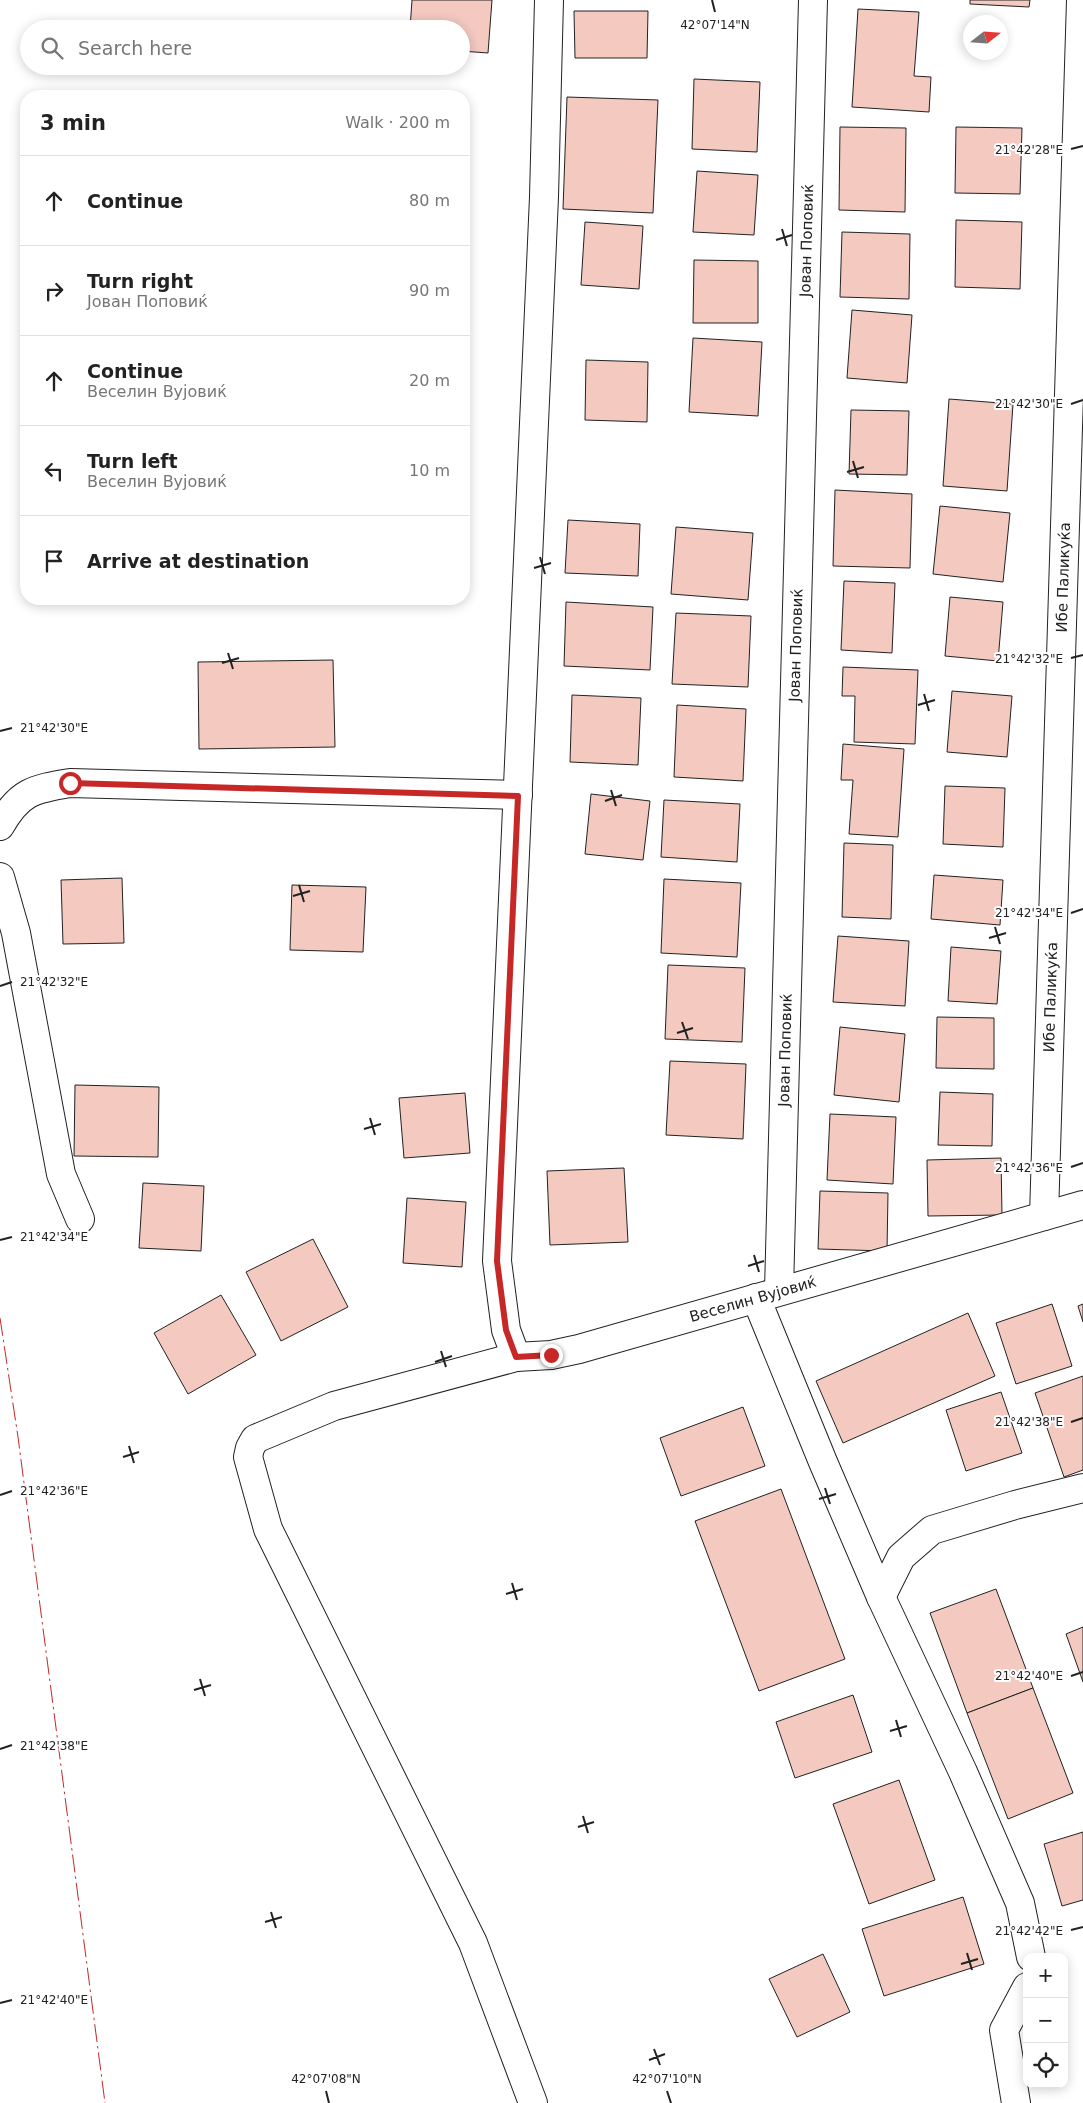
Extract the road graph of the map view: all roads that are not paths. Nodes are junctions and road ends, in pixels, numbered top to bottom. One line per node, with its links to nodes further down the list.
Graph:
1 (549, 0): 4 (street)
2 (813, 0): 10 (street, Јован Поповиќ)
3 (1081, 0): 8 (street, Ибе Паликуќа)
4 (518, 796): 5 (street); 11 (street)
5 (0, 826)
6 (0, 877): 9 (street)
7 (1083, 1205): 8 (street, Веселин Вујовиќ)
8 (1044, 1216): 10 (street, Веселин Вујовиќ)
9 (80, 1219)
10 (767, 1294): 11 (street, Веселин Вујовиќ); 13 (street)
11 (516, 1357): 16 (street, Веселин Вујовиќ)
12 (1083, 1488): 13 (street)
13 (881, 1597): 14 (street)
14 (1031, 1953)
15 (1023, 1994): 17 (street)
16 (533, 2103)
17 (1016, 2103)

